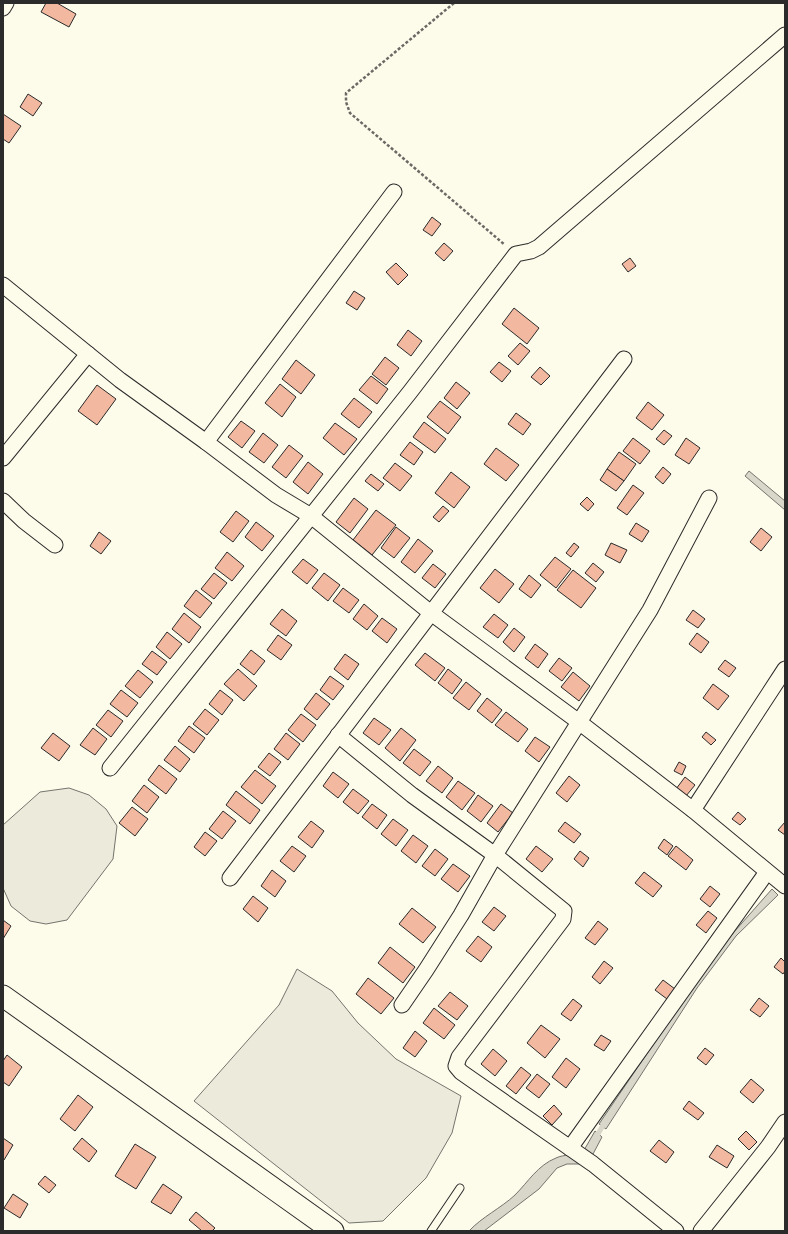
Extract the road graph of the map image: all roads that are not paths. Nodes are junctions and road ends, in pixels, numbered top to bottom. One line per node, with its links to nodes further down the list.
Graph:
1 (6, 3): 2 (street)
2 (3, 8)
3 (785, 35): 12 (street)
4 (394, 192): 8 (street)
5 (3, 285): 6 (street)
6 (88, 354): 8 (street); 9 (street)
7 (624, 359): 14 (street)
8 (206, 442): 12 (street)
9 (3, 458)
10 (709, 498): 16 (street)
11 (3, 501): 13 (street)
12 (311, 516): 14 (street); 18 (street)
13 (55, 544)
14 (431, 613): 16 (street); 17 (street)
15 (785, 669): 19 (street)
16 (579, 722): 19 (street); 20 (street)
17 (338, 735): 20 (street); 21 (street)
18 (110, 768)
19 (693, 810): 22 (street)
20 (495, 855): 24 (street); 26 (street)
21 (230, 878)
22 (776, 879): 26 (street)
23 (3, 996): 28 (street)
24 (402, 1005)
25 (785, 1122): 31 (street)
26 (574, 1151): 30 (street)
27 (460, 1188): 29 (lane)
28 (333, 1231)
29 (431, 1231)
30 (676, 1231)
31 (701, 1231)

